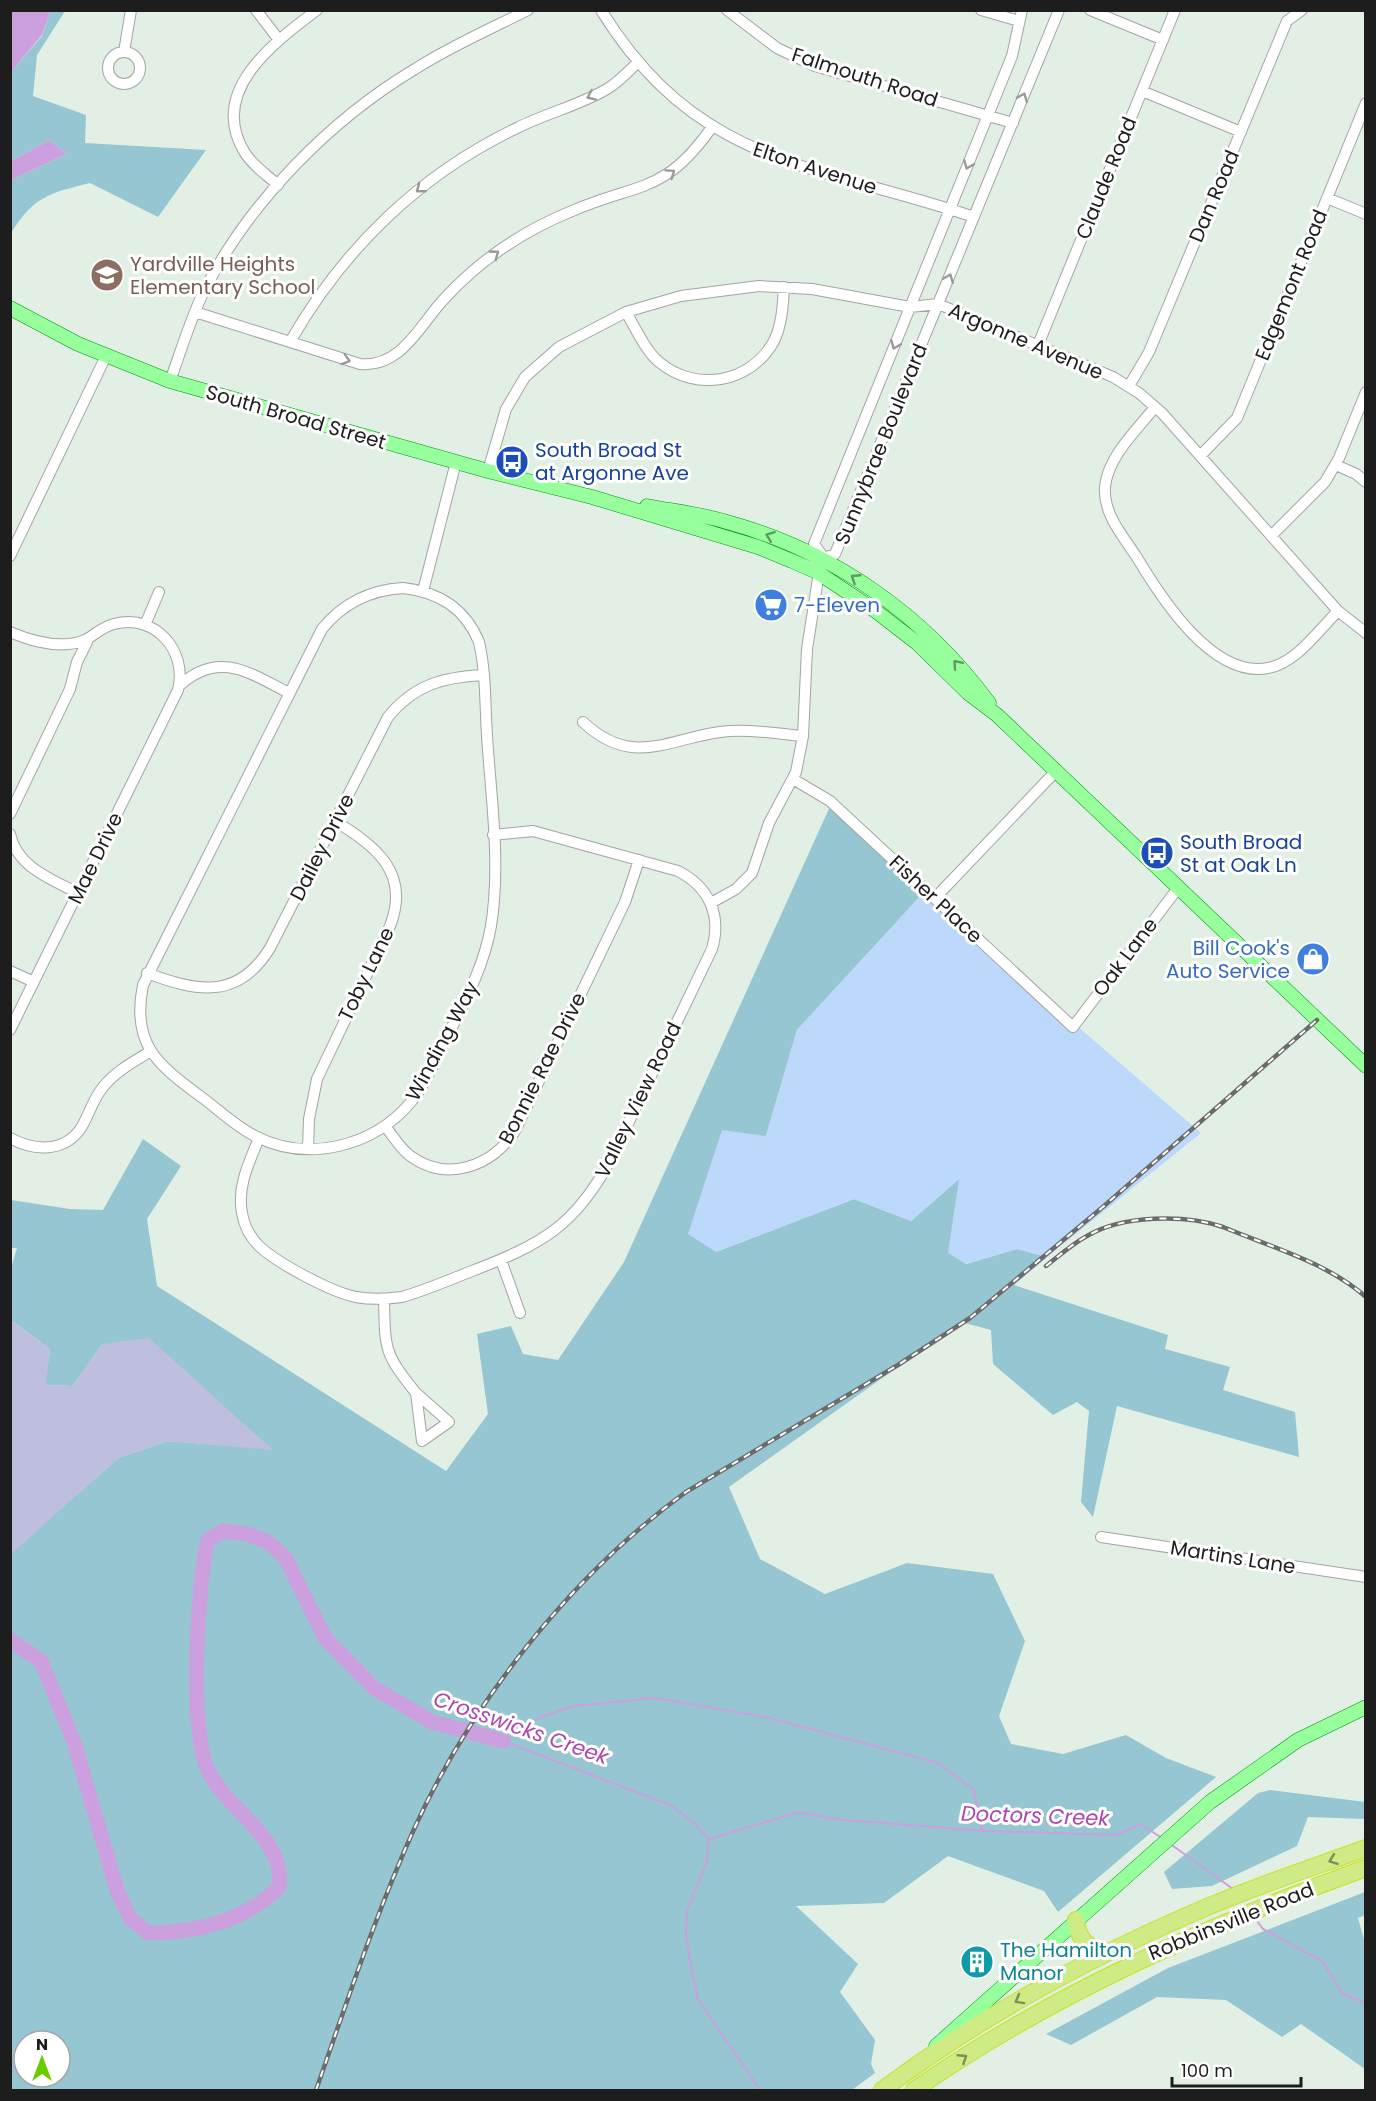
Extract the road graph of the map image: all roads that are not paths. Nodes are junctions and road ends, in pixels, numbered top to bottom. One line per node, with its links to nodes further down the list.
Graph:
1 (131, 10): 15 (street)
2 (256, 10): 13 (street)
3 (317, 10): 13 (street)
4 (528, 10): 23 (street)
5 (602, 10): 16 (street, Elton Avenue)
6 (727, 10): 19 (street, Falmouth Road)
7 (981, 10): 12 (street)
8 (1059, 10): 20 (street, Sunnybrae Boulevard, one-way to 8)
9 (1090, 10): 14 (street)
10 (1175, 10): 14 (street, Claude Road)
11 (1302, 10): 22 (street, Dan Road)
12 (1020, 16): 19 (street, Sunnybrae Boulevard)
13 (279, 40): 23 (street)
14 (1163, 40): 17 (street, Claude Road)
15 (124, 52)
16 (638, 62): 21 (street, Elton Avenue); 34 (street, one-way to 34)
17 (1142, 92): 22 (street); 35 (street, Claude Road)
18 (1365, 103): 24 (street, Edgemont Road)
19 (988, 115): 20 (street, Falmouth Road); 25 (street, Sunnybrae Boulevard, one-way to 25)
20 (1013, 123): 27 (street, Sunnybrae Boulevard)
21 (712, 127): 25 (street, Elton Avenue); 34 (street, one-way to 21)
22 (1241, 132): 38 (street, Dan Road)
23 (278, 185): 32 (street)
24 (1327, 198): 26 (street); 41 (street, Edgemont Road)
25 (950, 209): 27 (street, Elton Avenue); 30 (street, Sunnybrae Boulevard)
26 (1365, 214)
27 (974, 217): 29 (street, Sunnybrae Boulevard, one-way to 27)
28 (784, 286): 30 (street, Argonne Avenue); 33 (street, Argonne Avenue); 33 (street)
29 (938, 304): 30 (street, Argonne Avenue); 35 (street, Argonne Avenue); 49 (street, Sunnybrae Boulevard)
30 (910, 307): 49 (street, Sunnybrae Boulevard, one-way to 49)
31 (10, 308): 36 (main road, South Broad Street)
32 (195, 312): 34 (street); 37 (street)
33 (626, 312): 44 (street, Argonne Avenue)
34 (290, 342)
35 (1038, 345): 38 (street, Argonne Avenue)
36 (106, 356): 37 (main road, South Broad Street); 48 (street)
37 (170, 381): 42 (main road, South Broad Street)
38 (1129, 386): 40 (street, Argonne Avenue)
39 (1365, 392): 43 (street)
40 (1155, 407): 41 (street, Argonne Avenue); 53 (street)
41 (1200, 456): 47 (street, Argonne Avenue)
42 (456, 462): 44 (main road, South Broad Street); 51 (street)
43 (1336, 465): 45 (street); 47 (street)
44 (488, 471): 46 (main road, South Broad Street)
45 (1365, 482)
46 (592, 497): 49 (main road, South Broad Street, one-way to 46); 50 (main road, South Broad Street)
47 (1271, 536): 53 (street, Argonne Avenue)
48 (10, 556)
49 (824, 558): 50 (street); 55 (main road, South Broad Street, one-way to 49)
50 (817, 572): 59 (main road, South Broad Street); 67 (street)
51 (423, 591): 62 (street, Winding Way); 64 (street, Winding Way)
52 (159, 592): 54 (street)
53 (1338, 611): 57 (street, Argonne Avenue)
54 (145, 625): 58 (street); 63 (street)
55 (920, 627): 59 (main road); 60 (main road, South Broad Street)
56 (10, 632): 58 (street)
57 (1365, 633)
58 (87, 642): 70 (street)
59 (917, 643): 61 (main road, South Broad Street)
60 (942, 648): 61 (main road); 65 (main road, South Broad Street, one-way to 60)
61 (932, 658): 65 (main road, South Broad Street)
62 (483, 675): 71 (street, Dailey Drive); 73 (street, Winding Way)
63 (180, 685): 64 (street); 76 (street, Mae Drive)
64 (289, 693): 80 (street, Winding Way)
65 (997, 715): 68 (main road, South Broad Street)
66 (584, 722): 67 (street)
67 (803, 736): 69 (street)
68 (1056, 771): 75 (main road, South Broad Street); 77 (street)
69 (793, 779): 77 (street, Fisher Place); 78 (street)
70 (10, 814)
71 (335, 820): 80 (street, Dailey Drive); 89 (street, Toby Lane)
72 (10, 834): 76 (street)
73 (493, 835): 74 (street); 86 (street, Winding Way)
74 (639, 860): 78 (street); 86 (street, Bonnie Rae Drive)
75 (1178, 888): 82 (street, Oak Lane); 85 (main road, South Broad Street)
76 (78, 893): 81 (street, Mae Drive)
77 (935, 898): 82 (street, Fisher Place)
78 (711, 903): 90 (street, Valley View Road)
79 (10, 970): 81 (street)
80 (147, 974): 84 (street, Winding Way)
81 (34, 982): 83 (street, Mae Drive)
82 (1073, 1027)
83 (10, 1030)
84 (151, 1051): 87 (street); 88 (street, Winding Way)
85 (1365, 1066)
86 (385, 1126): 89 (street, Winding Way)
87 (10, 1138)
88 (259, 1138): 89 (street, Winding Way); 91 (street, Valley View Road)
89 (308, 1149)
90 (501, 1260): 91 (street, Valley View Road); 92 (street)
91 (384, 1299): 93 (street)
92 (520, 1312)
93 (416, 1394)
94 (1101, 1537): 95 (street, Martins Lane)
95 (1365, 1577)
96 (1365, 1707): 99 (main road)
97 (1365, 1848): 100 (highway, Robbinsville Road, one-way to 100)
98 (1365, 1868): 103 (highway, Robbinsville Road, one-way to 98)
99 (1076, 1920): 100 (highway); 101 (main road)
100 (1107, 1953): 101 (highway, Robbinsville Road, one-way to 101)
101 (914, 2067): 102 (highway, Robbinsville Road)
102 (882, 2091)
103 (914, 2091)

